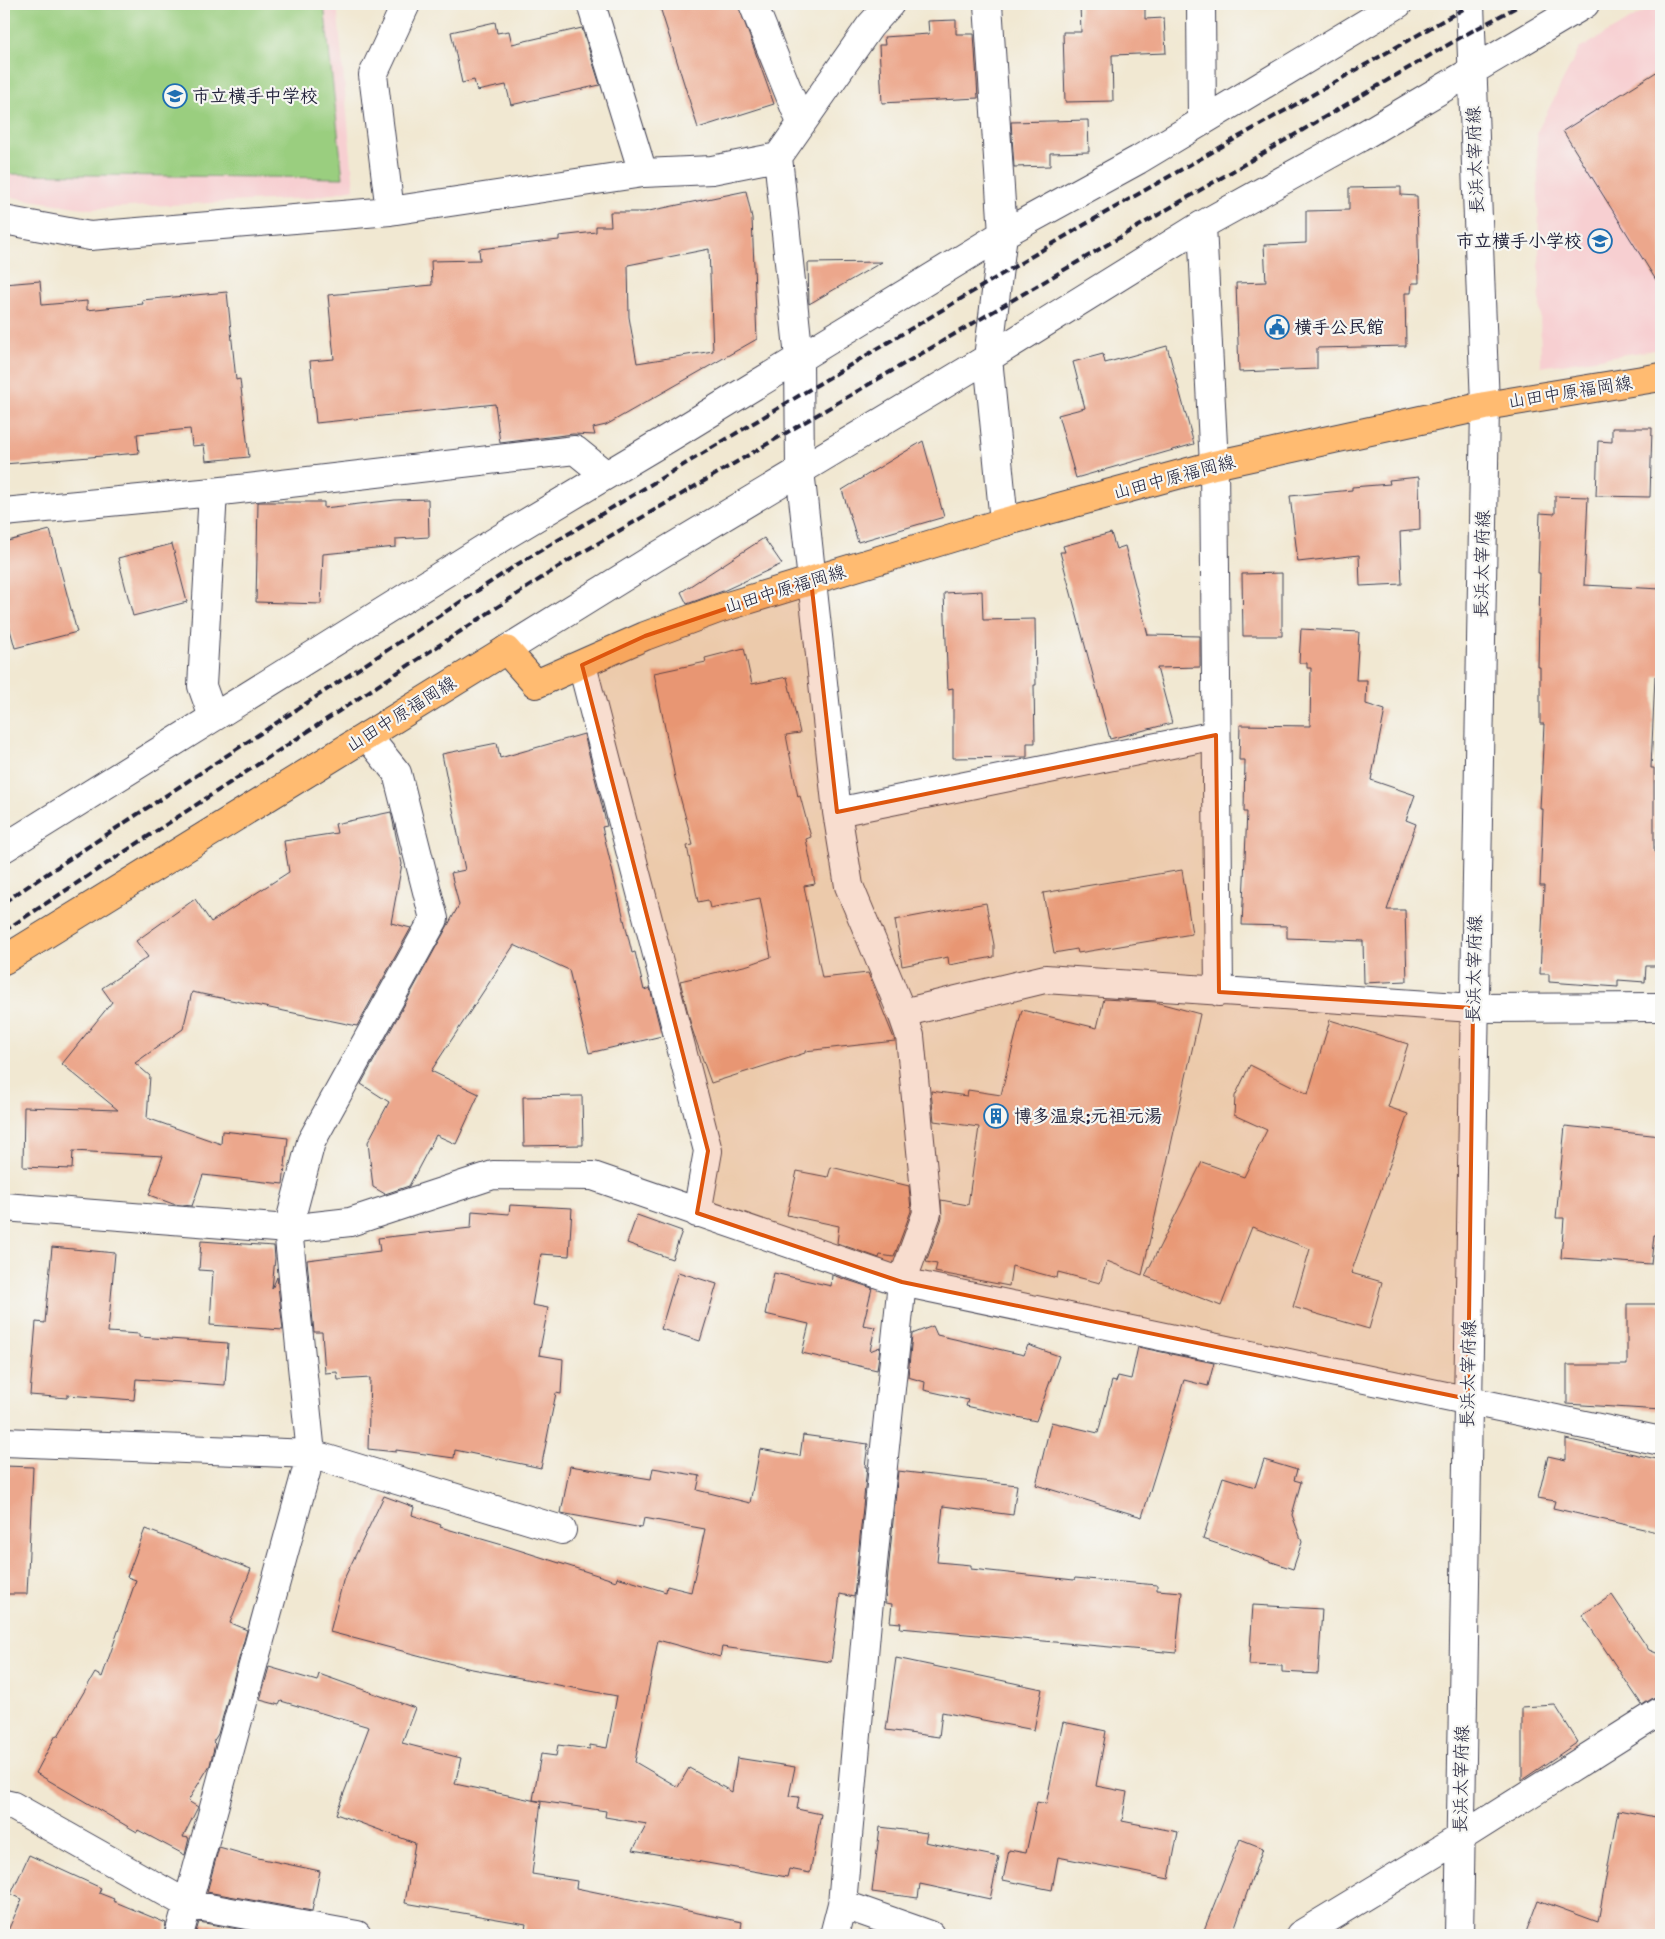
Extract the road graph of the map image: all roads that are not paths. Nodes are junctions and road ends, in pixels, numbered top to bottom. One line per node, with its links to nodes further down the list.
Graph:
1 (406, 4): 15 (street)
2 (590, 4): 14 (street)
3 (753, 4): 12 (street)
4 (890, 4): 12 (street)
5 (988, 4): 18 (street)
6 (1201, 4): 11 (street)
7 (1398, 4): 11 (street)
8 (1470, 4): 10 (street, 長浜太宰府線)
9 (1585, 4): 10 (street)
10 (1472, 70): 17 (street); 22 (street, 長浜太宰府線)
11 (1202, 121): 18 (street)
12 (802, 123): 13 (street)
13 (778, 157): 14 (street); 19 (street)
14 (643, 174): 15 (street)
15 (390, 211): 16 (street)
16 (4, 220)
17 (1202, 225): 20 (street); 23 (street)
18 (1003, 234): 19 (street); 20 (street)
19 (799, 358): 24 (street); 25 (street)
20 (988, 358): 24 (street); 28 (street)
21 (1661, 377): 22 (main road, 山田中原福岡線)
22 (1484, 406): 23 (main road, 山田中原福岡線); 40 (street, 長浜太宰府線)
23 (1214, 465): 28 (main road, 山田中原福岡線); 33 (street)
24 (800, 470): 29 (street); 30 (street)
25 (606, 475): 26 (street); 32 (street)
26 (213, 492): 27 (street); 32 (street)
27 (4, 512)
28 (1004, 522): 29 (main road, 山田中原福岡線)
29 (811, 580): 31 (main road, 山田中原福岡線); 35 (street)
30 (506, 650): 31 (main road, 山田中原福岡線); 34 (main road, 山田中原福岡線)
31 (582, 665): 43 (street)
32 (213, 717): 36 (street)
33 (1216, 735): 35 (street); 38 (street)
34 (367, 736): 37 (main road, 山田中原福岡線); 44 (street)
35 (837, 812): 41 (street)
36 (4, 848)
37 (4, 960)
38 (1218, 992): 40 (street); 41 (street)
39 (1661, 1007): 40 (street)
40 (1473, 1008): 46 (street, 長浜太宰府線)
41 (902, 1013): 45 (street)
42 (4, 1207): 44 (street)
43 (697, 1213): 44 (street); 45 (street)
44 (288, 1229): 49 (street)
45 (902, 1282): 46 (street); 55 (street)
46 (1468, 1399): 47 (street); 53 (street, 長浜太宰府線)
47 (1661, 1441)
48 (4, 1442): 49 (street)
49 (312, 1454): 50 (street); 54 (street)
50 (562, 1530)
51 (1661, 1711): 53 (street)
52 (4, 1804): 54 (street)
53 (1460, 1838): 60 (street); 61 (street, 長浜太宰府線)
54 (187, 1904): 56 (street); 57 (street)
55 (842, 1904): 58 (street); 59 (street)
56 (179, 1935)
57 (357, 1935)
58 (834, 1935)
59 (930, 1935)
60 (1300, 1935)
61 (1459, 1935)

